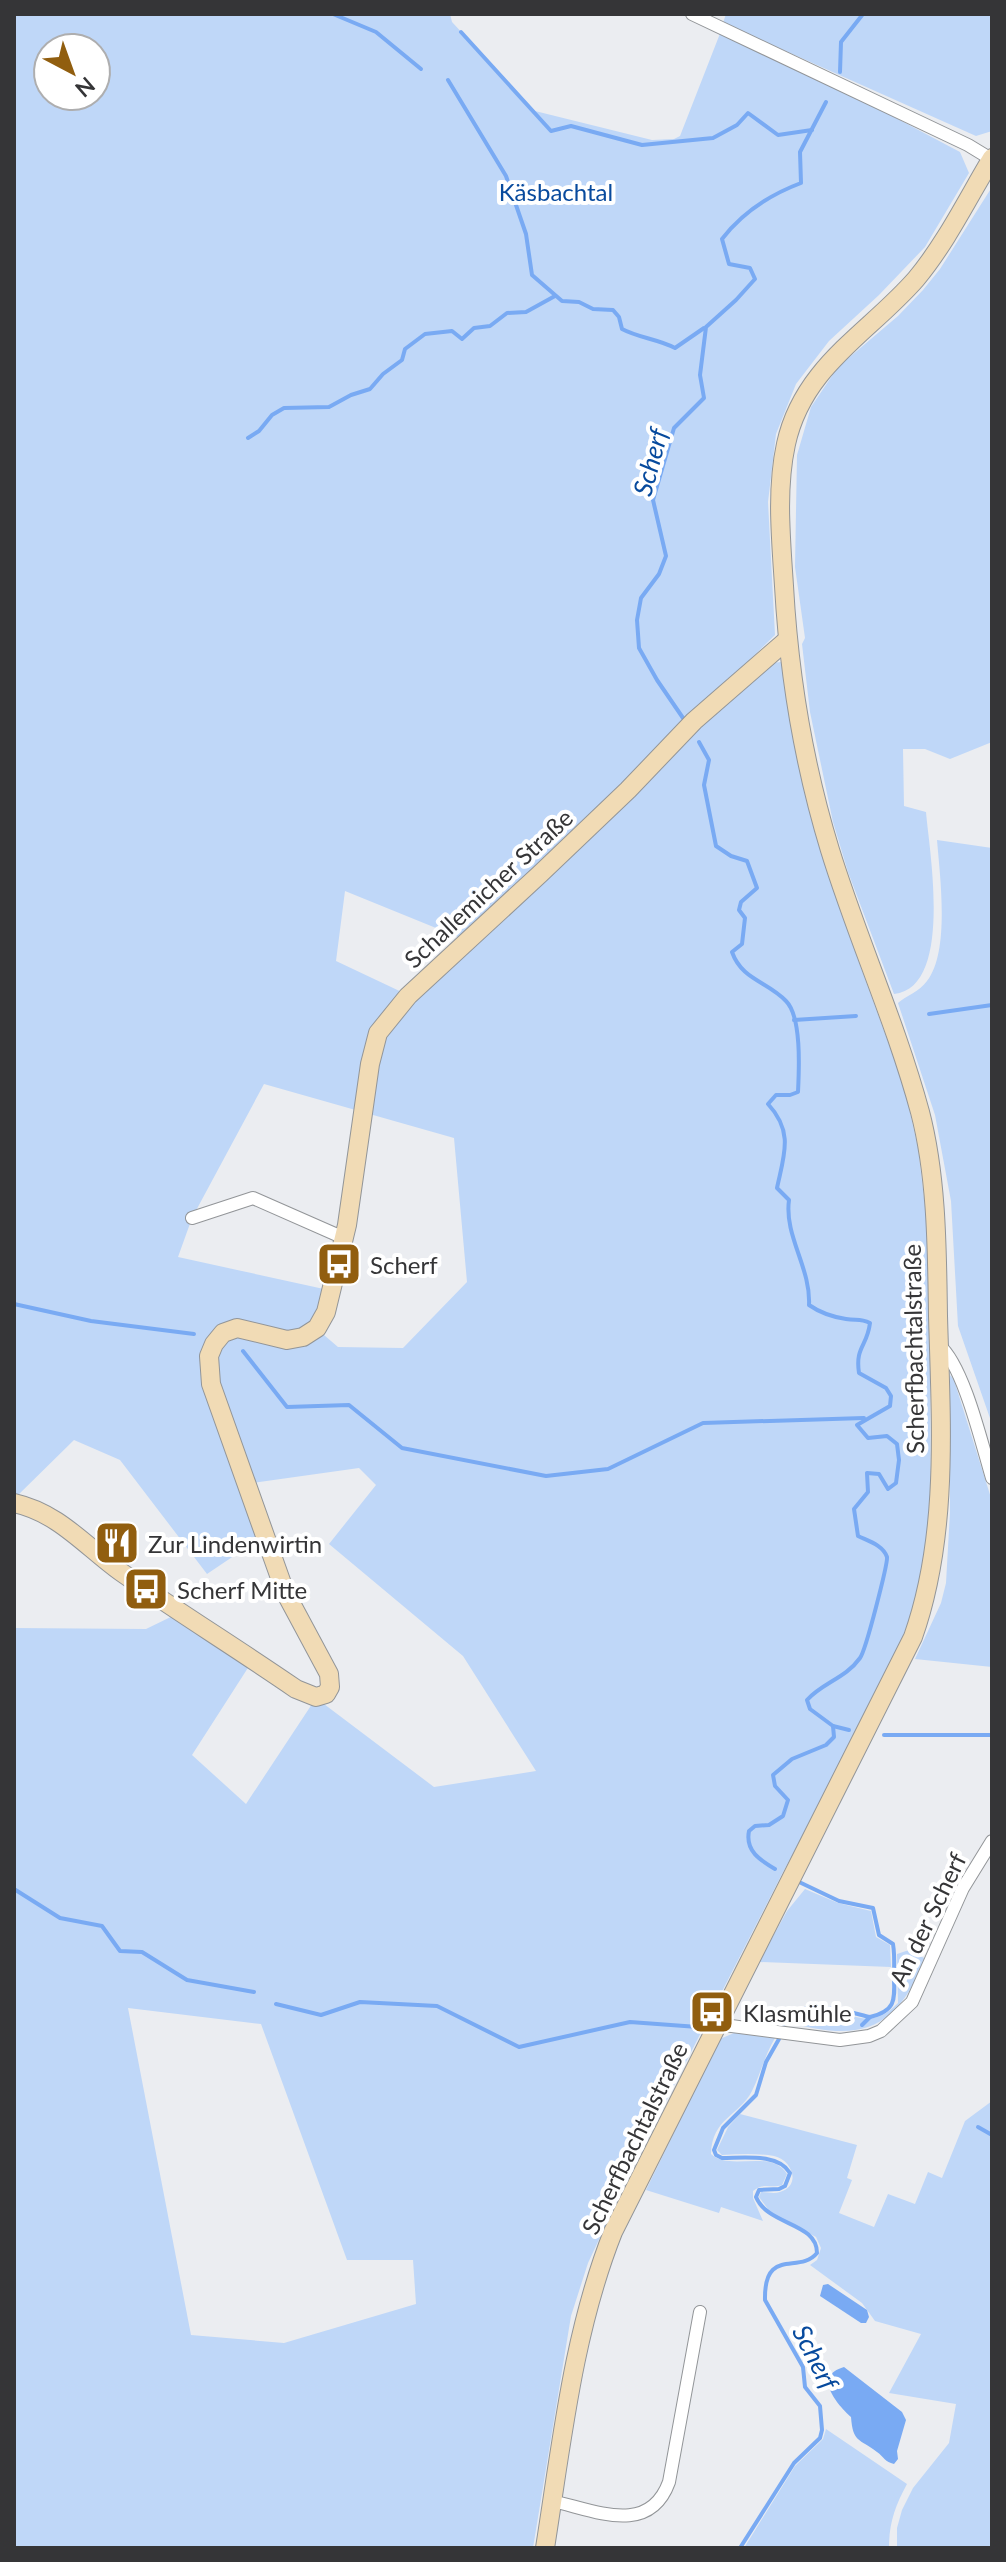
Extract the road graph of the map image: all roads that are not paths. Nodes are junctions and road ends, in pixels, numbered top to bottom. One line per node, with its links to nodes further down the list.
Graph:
1 (692, 14): 2 (street)
2 (992, 159): 3 (main road, Scherfbachtalstraße)
3 (787, 640): 5 (main road, Schallemicher Straße); 6 (main road, Scherfbachtalstraße)
4 (192, 1218): 5 (street)
5 (344, 1238): 8 (main road, Schallemicher Straße)
6 (939, 1345): 7 (street); 10 (main road, Scherfbachtalstraße)
7 (992, 1478)
8 (14, 1503)
9 (992, 1841): 10 (street, An der Scherf)
10 (716, 2024): 12 (main road, Scherfbachtalstraße)
11 (700, 2312): 12 (street)
12 (552, 2501): 13 (main road, Scherfbachtalstraße)
13 (545, 2548)

